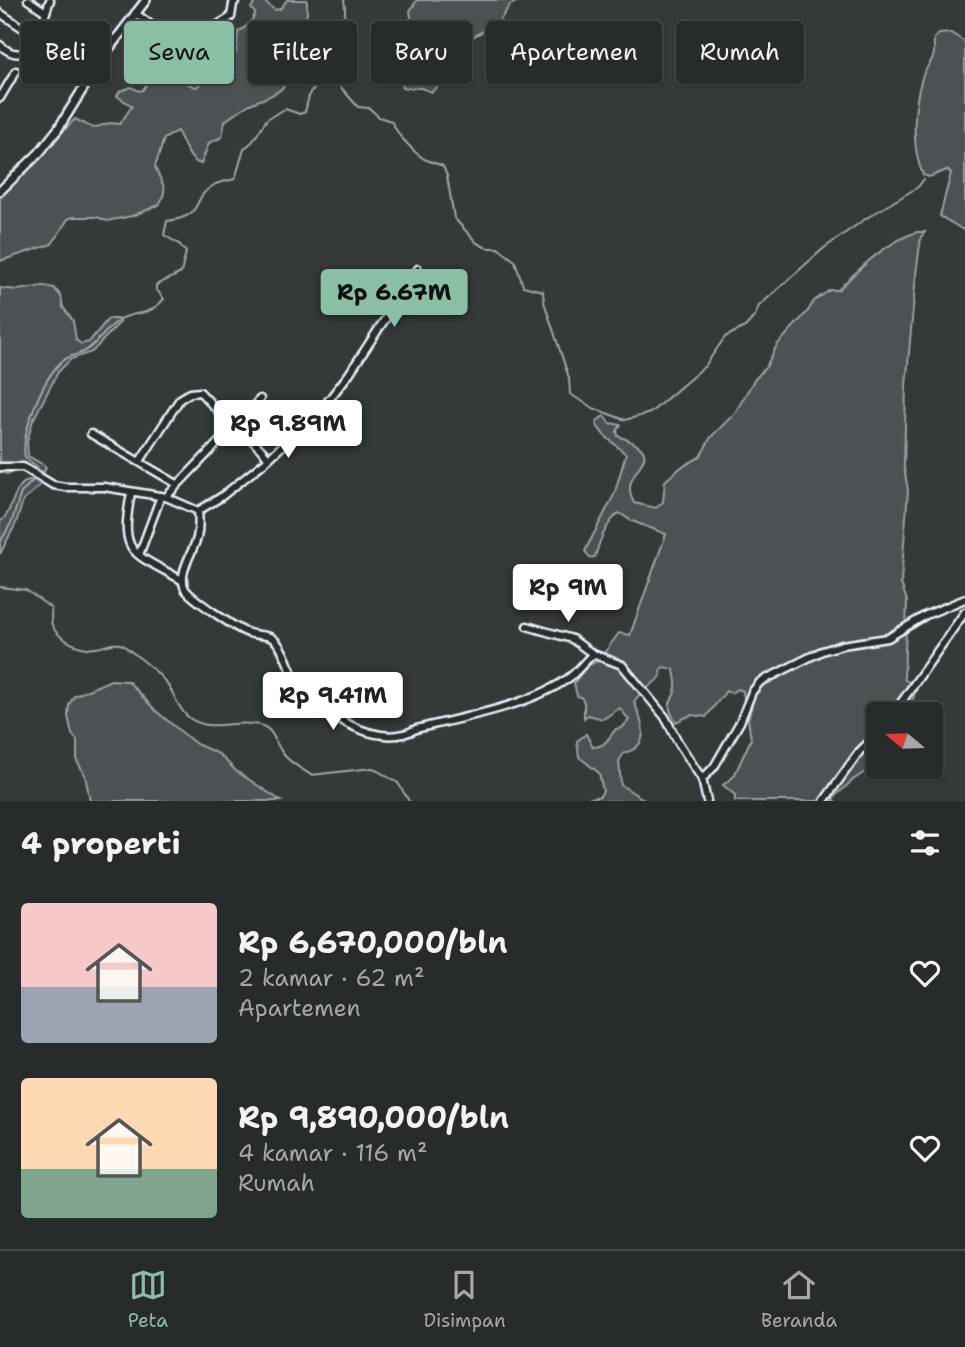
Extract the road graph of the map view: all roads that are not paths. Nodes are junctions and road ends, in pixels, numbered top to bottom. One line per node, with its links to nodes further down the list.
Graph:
1 (28, 0): 5 (street)
2 (50, 0): 5 (street)
3 (146, 0): 7 (street)
4 (236, 0): 10 (street)
5 (46, 12): 8 (street)
6 (0, 13): 11 (street)
7 (135, 13): 9 (street); 13 (street)
8 (43, 21)
9 (146, 21)
10 (225, 21)
11 (21, 27)
12 (0, 45): 14 (street)
13 (110, 48)
14 (21, 54)
15 (16, 71): 17 (street)
16 (87, 84): 18 (street)
17 (0, 97)
18 (1, 189)
19 (418, 269): 23 (street)
20 (260, 399): 21 (street)
21 (236, 426): 23 (street); 24 (street); 26 (street)
22 (91, 434): 24 (street)
23 (269, 458): 29 (street)
24 (140, 461): 26 (street)
25 (0, 467): 27 (street)
26 (177, 484): 28 (street)
27 (131, 493): 28 (street); 30 (street)
28 (164, 497): 29 (street); 30 (street)
29 (198, 511): 31 (street)
30 (139, 555): 31 (street)
31 (183, 580): 35 (street)
32 (965, 599): 38 (street)
33 (965, 612): 36 (street)
34 (527, 626): 35 (street)
35 (593, 654): 38 (street)
36 (901, 702)
37 (866, 745): 40 (street)
38 (702, 779): 39 (street)
39 (708, 801)
40 (824, 801)

